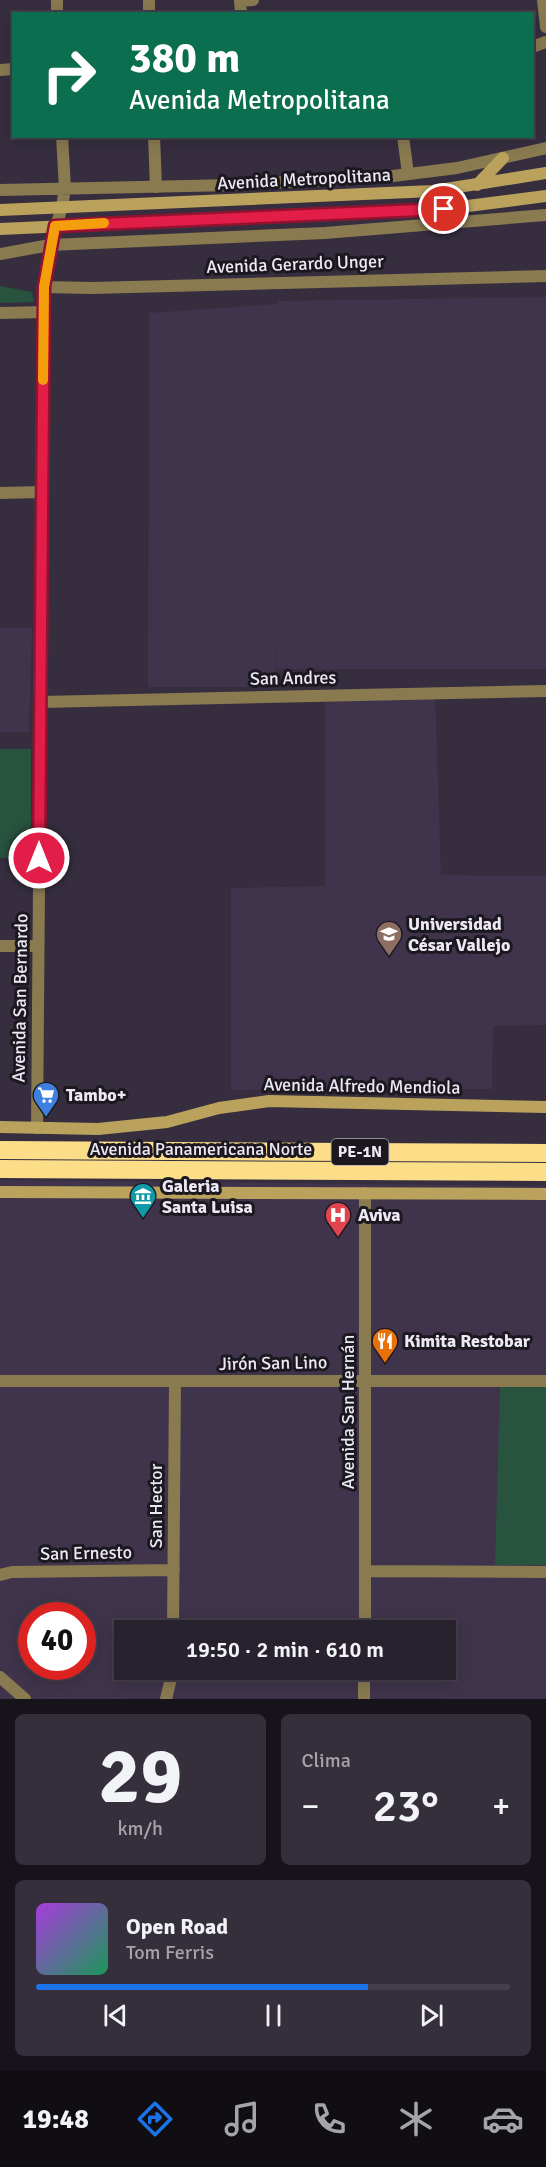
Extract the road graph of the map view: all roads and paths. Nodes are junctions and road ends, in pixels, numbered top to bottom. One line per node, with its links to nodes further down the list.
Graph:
1 (240, 0): 2 (street)
2 (253, 0)
3 (543, 0): 4 (street)
4 (546, 27)
5 (62, 138): 14 (street, Avenida San Bernardo)
6 (154, 138): 13 (street)
7 (404, 138): 11 (street)
8 (546, 148): 9 (street, Avenida Metropolitana)
9 (503, 158): 11 (street, Avenida Metropolitana); 12 (main road)
10 (546, 173): 12 (main road, Avenida Metropolitana)
11 (408, 174): 13 (street, Avenida Metropolitana)
12 (477, 185): 17 (main road, Avenida Metropolitana)
13 (156, 187): 14 (street, Avenida Metropolitana)
14 (65, 188): 15 (street); 17 (street, Avenida San Bernardo)
15 (0, 190)
16 (546, 196): 20 (main road, Avenida Metropolitana)
17 (62, 207): 18 (main road); 20 (street, Avenida San Bernardo)
18 (0, 210)
19 (546, 215): 22 (street)
20 (55, 226): 21 (main road); 22 (street, Avenida San Bernardo)
21 (0, 229)
22 (50, 245): 23 (street); 25 (street, Avenida San Bernardo)
23 (0, 254)
24 (546, 276): 25 (street, Avenida Gerardo Unger)
25 (44, 287): 26 (street, Avenida San Bernardo)
26 (44, 312): 27 (street); 28 (street, Avenida San Bernardo)
27 (0, 313)
28 (42, 492): 29 (street); 31 (street, Avenida San Bernardo)
29 (0, 493)
30 (546, 691): 31 (street, San Andres)
31 (41, 702): 33 (street, Avenida San Bernardo)
32 (0, 946): 33 (street)
33 (38, 946): 36 (street, Avenida San Bernardo)
34 (546, 1107): 36 (main road, Avenida Alfredo Mendiola)
35 (0, 1127): 36 (main road, Avenida Alfredo Mendiola)
36 (37, 1128)
37 (0, 1150): 38 (highway, Avenida Panamericana Norte / PE-1N)
38 (546, 1153)
39 (0, 1169): 40 (highway, Avenida Panamericana Norte / PE-1N)
40 (546, 1172)
41 (0, 1192): 42 (main road)
42 (365, 1193): 43 (main road); 45 (street, Avenida San Hernán)
43 (546, 1194)
44 (0, 1381): 47 (street, Jirón San Lino)
45 (365, 1381): 46 (street, Jirón San Lino); 47 (street, Jirón San Lino); 49 (street, Avenida San Hernán)
46 (546, 1381)
47 (175, 1382): 48 (street, San Hector)
48 (174, 1570): 51 (street, San Ernesto); 52 (street, San Hector)
49 (366, 1571): 50 (street); 53 (street, Avenida San Hernán)
50 (546, 1572)
51 (0, 1575)
52 (173, 1620)
53 (365, 1620)
54 (0, 1677): 57 (street)
55 (171, 1680): 58 (street)
56 (364, 1680): 59 (street)
57 (25, 1699)
58 (166, 1699)
59 (364, 1699)

